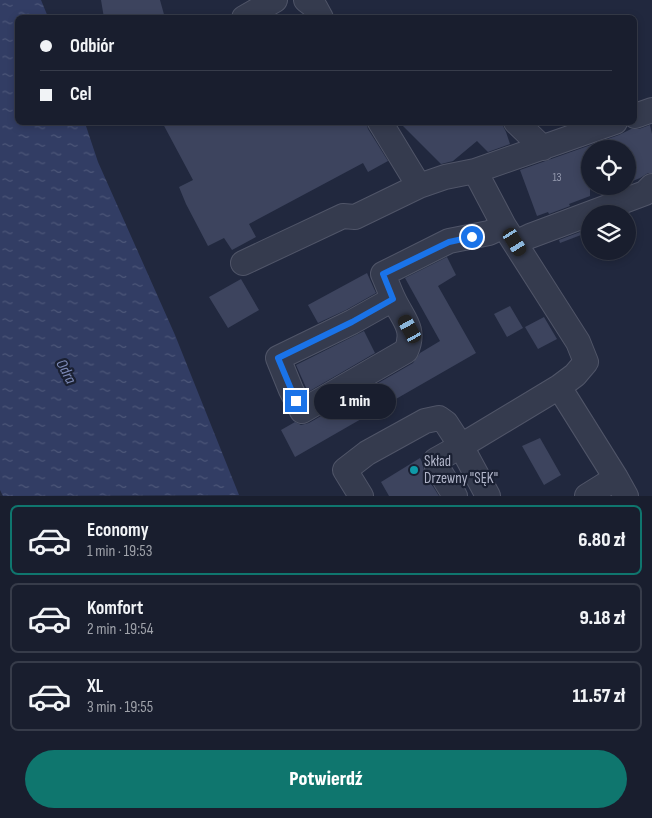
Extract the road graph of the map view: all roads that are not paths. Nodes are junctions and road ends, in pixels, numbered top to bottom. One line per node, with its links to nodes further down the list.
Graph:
1 (275, 0): 3 (lane)
2 (306, 0): 4 (lane)
3 (249, 15)
4 (319, 15)
5 (652, 110): 6 (lane)
6 (637, 115)
7 (382, 125): 12 (lane)
8 (519, 125): 10 (lane)
9 (605, 125): 10 (lane)
10 (543, 148): 11 (lane)
11 (475, 172): 12 (lane); 14 (lane)
12 (418, 186): 15 (lane)
13 (652, 186): 14 (lane)
14 (510, 234): 16 (lane); 17 (lane)
15 (243, 263)
16 (393, 299): 16 (lane)
17 (559, 387): 18 (lane); 19 (lane)
18 (461, 446): 20 (lane); 21 (lane); 22 (lane)
19 (621, 487): 23 (lane)
20 (361, 496)
21 (455, 496)
22 (488, 496)
23 (588, 496)

